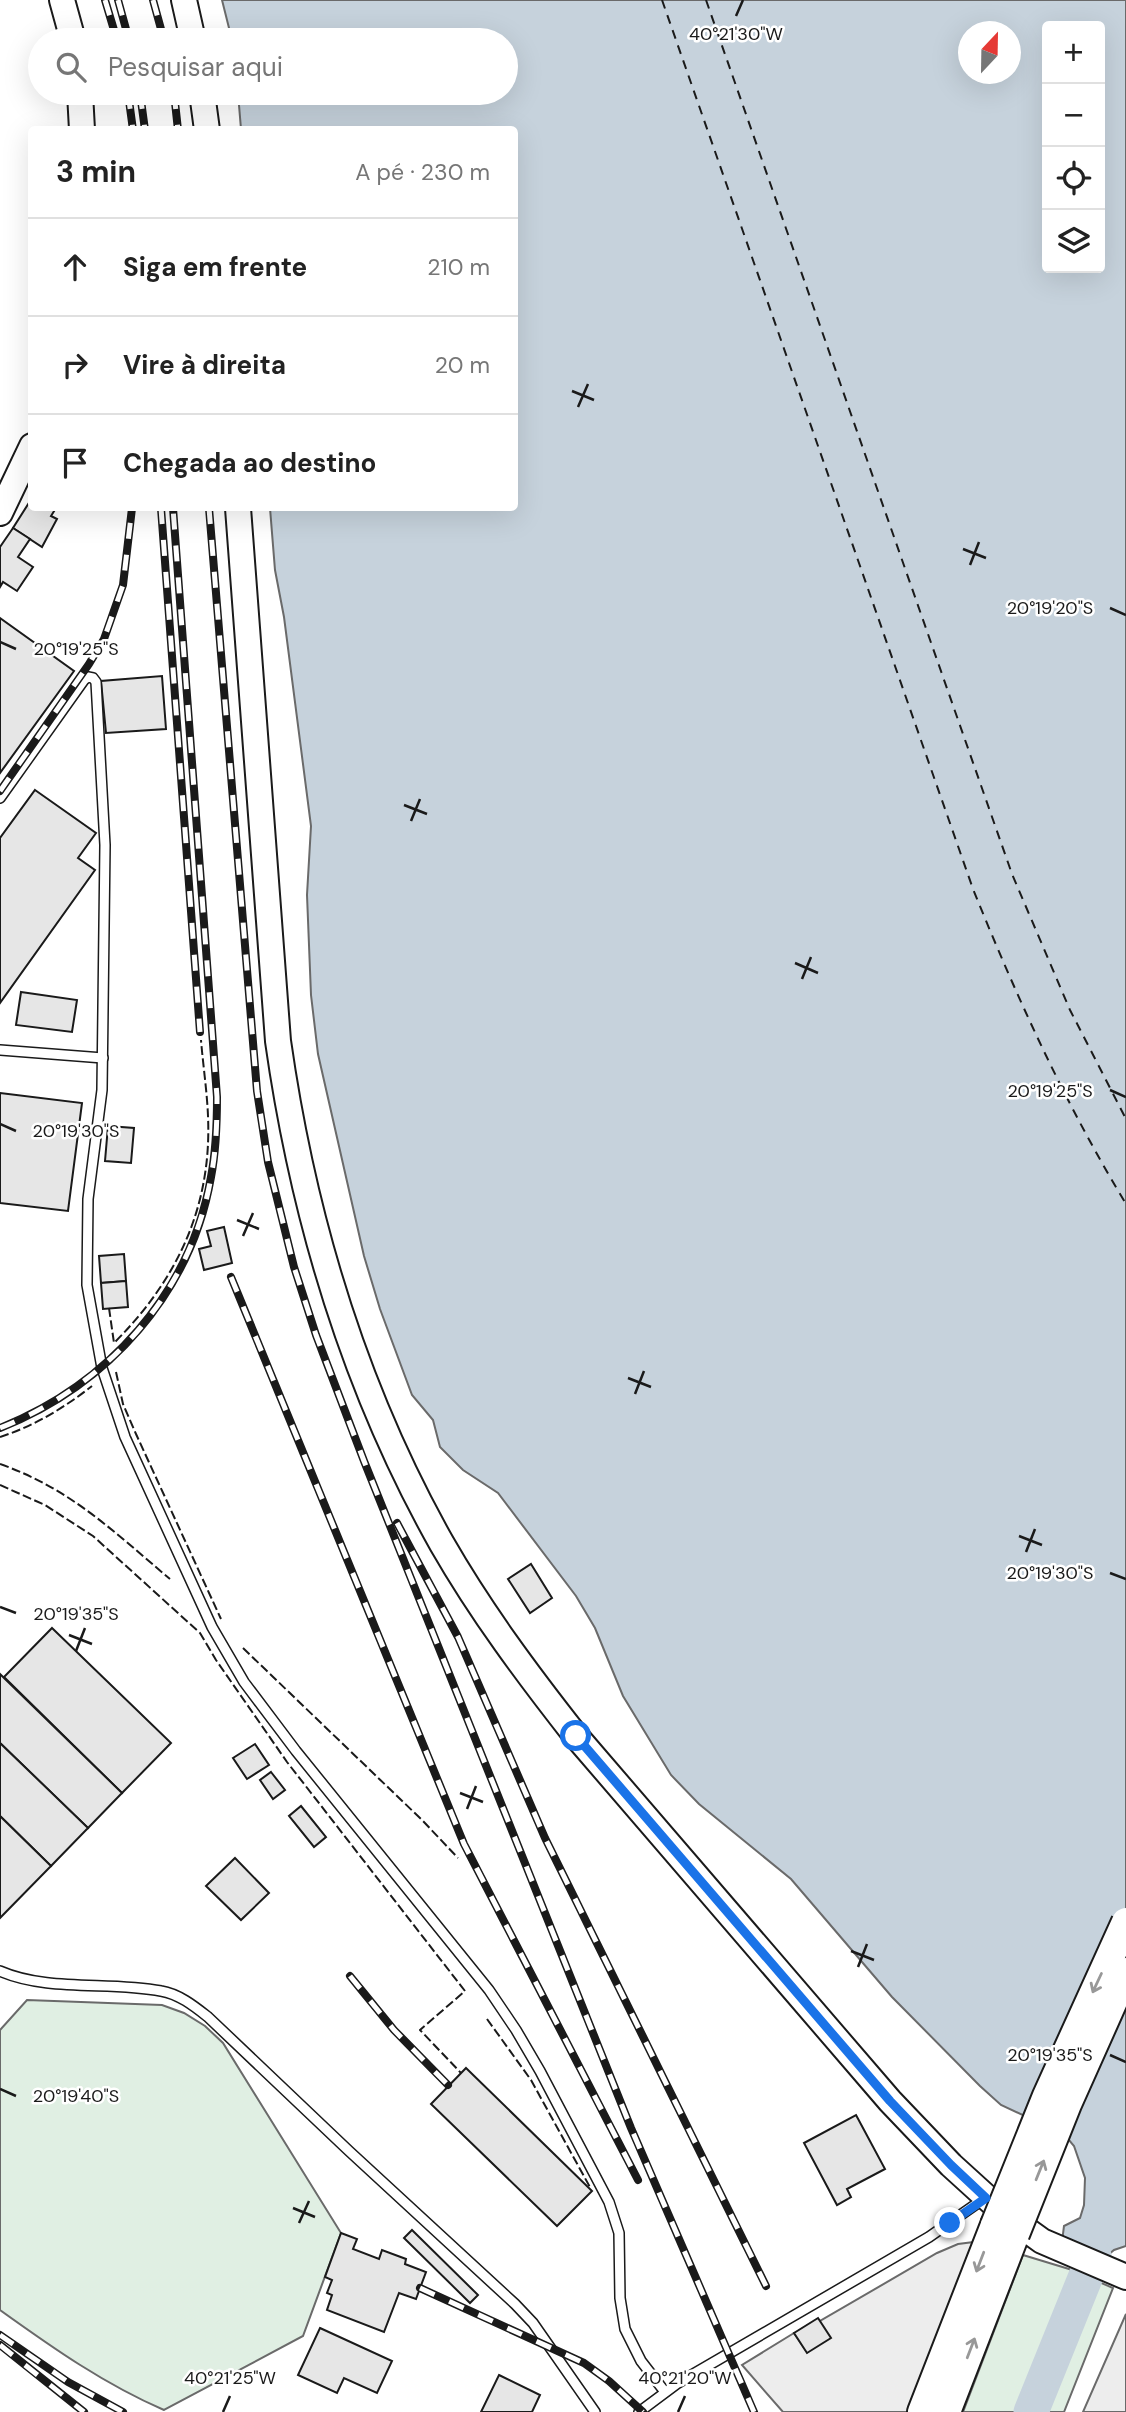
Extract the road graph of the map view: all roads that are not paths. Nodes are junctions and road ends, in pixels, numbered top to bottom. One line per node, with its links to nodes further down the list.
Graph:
1 (62, 0): 3 (street)
2 (184, 0): 4 (street)
3 (70, 28)
4 (190, 28)
5 (81, 105): 7 (street)
6 (203, 105): 8 (street)
7 (82, 126)
8 (206, 126)
9 (28, 454): 11 (street)
10 (238, 511): 18 (street)
11 (0, 513)
12 (0, 798): 14 (lane)
13 (0, 1050): 14 (lane)
14 (103, 1058): 22 (lane)
15 (1126, 1922): 19 (main road, one-way to 19, bridge)
16 (0, 1971): 23 (lane)
17 (1126, 1972): 19 (main road, one-way to 17, bridge)
18 (986, 2198): 20 (street); 22 (lane)
19 (1005, 2229): 21 (main road, one-way to 21); 27 (main road, one-way to 19)
20 (1126, 2277)
21 (966, 2298): 25 (main road); 26 (main road)
22 (665, 2392): 24 (lane)
23 (594, 2412)
24 (639, 2412)
25 (916, 2412)
26 (922, 2412)
27 (946, 2412)

